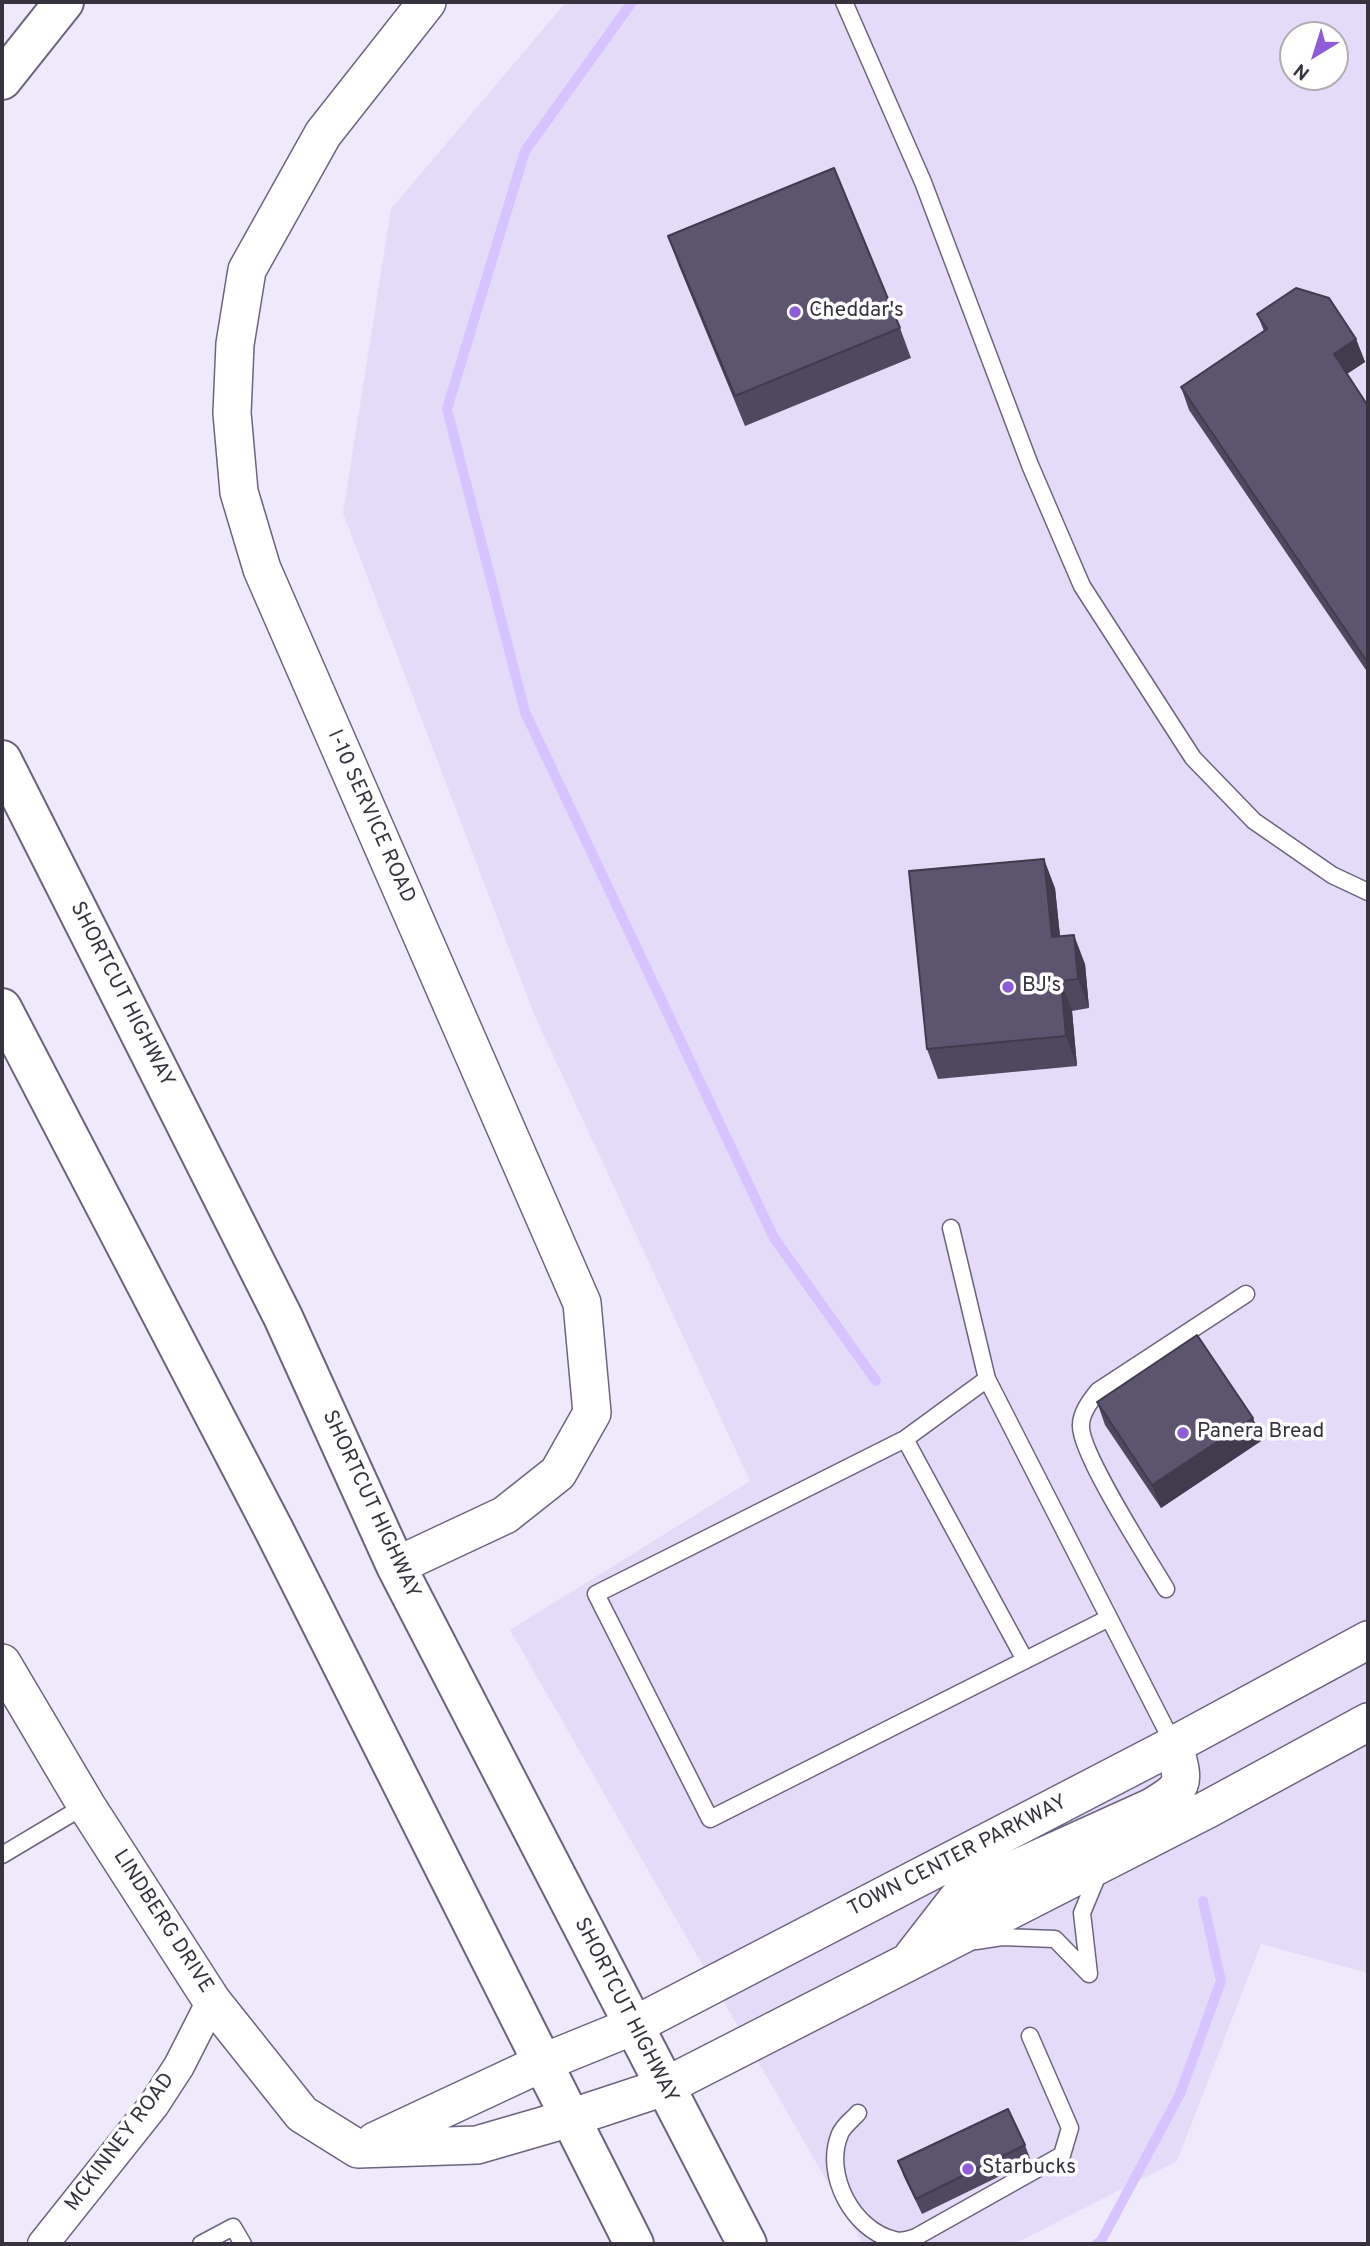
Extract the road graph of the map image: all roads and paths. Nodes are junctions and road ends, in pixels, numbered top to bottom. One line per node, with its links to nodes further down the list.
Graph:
1 (64, 2): 4 (main road)
2 (427, 2): 12 (street, I-10 SERVICE ROAD)
3 (844, 2): 6 (lane)
4 (2, 80)
5 (2, 760): 12 (main road, SHORTCUT HIGHWAY)
6 (1368, 892)
7 (2, 1008): 28 (main road)
8 (951, 1228): 10 (lane)
9 (1246, 1294): 13 (lane)
10 (987, 1379): 11 (lane); 14 (lane)
11 (905, 1439): 16 (lane); 16 (lane)
12 (396, 1566): 26 (main road, SHORTCUT HIGHWAY)
13 (1166, 1589)
14 (1109, 1618): 16 (lane); 19 (lane)
15 (1368, 1640): 19 (street, TOWN CENTER PARKWAY)
16 (1025, 1660)
17 (2, 1663): 20 (street, LINDBERG DRIVE)
18 (1368, 1722): 22 (street)
19 (1174, 1745): 24 (street); 26 (street, TOWN CENTER PARKWAY)
20 (86, 1805): 21 (lane); 25 (street, LINDBERG DRIVE)
21 (2, 1856)
22 (1102, 1863): 23 (street); 23 (lane)
23 (943, 1946): 24 (street)
24 (906, 1965): 29 (street)
25 (212, 2001): 32 (street, LINDBERG DRIVE); 33 (street, MCKINNEY ROAD)
26 (633, 2026): 28 (street, TOWN CENTER PARKWAY); 29 (main road, SHORTCUT HIGHWAY)
27 (1030, 2036): 30 (lane)
28 (542, 2063): 31 (main road); 32 (street)
29 (664, 2087): 31 (street); 37 (main road, SHORTCUT HIGHWAY)
30 (859, 2113)
31 (570, 2118): 32 (street); 36 (main road)
32 (358, 2149)
33 (43, 2244)
34 (201, 2244): 35 (lane)
35 (243, 2244)
36 (634, 2244)
37 (747, 2244)

